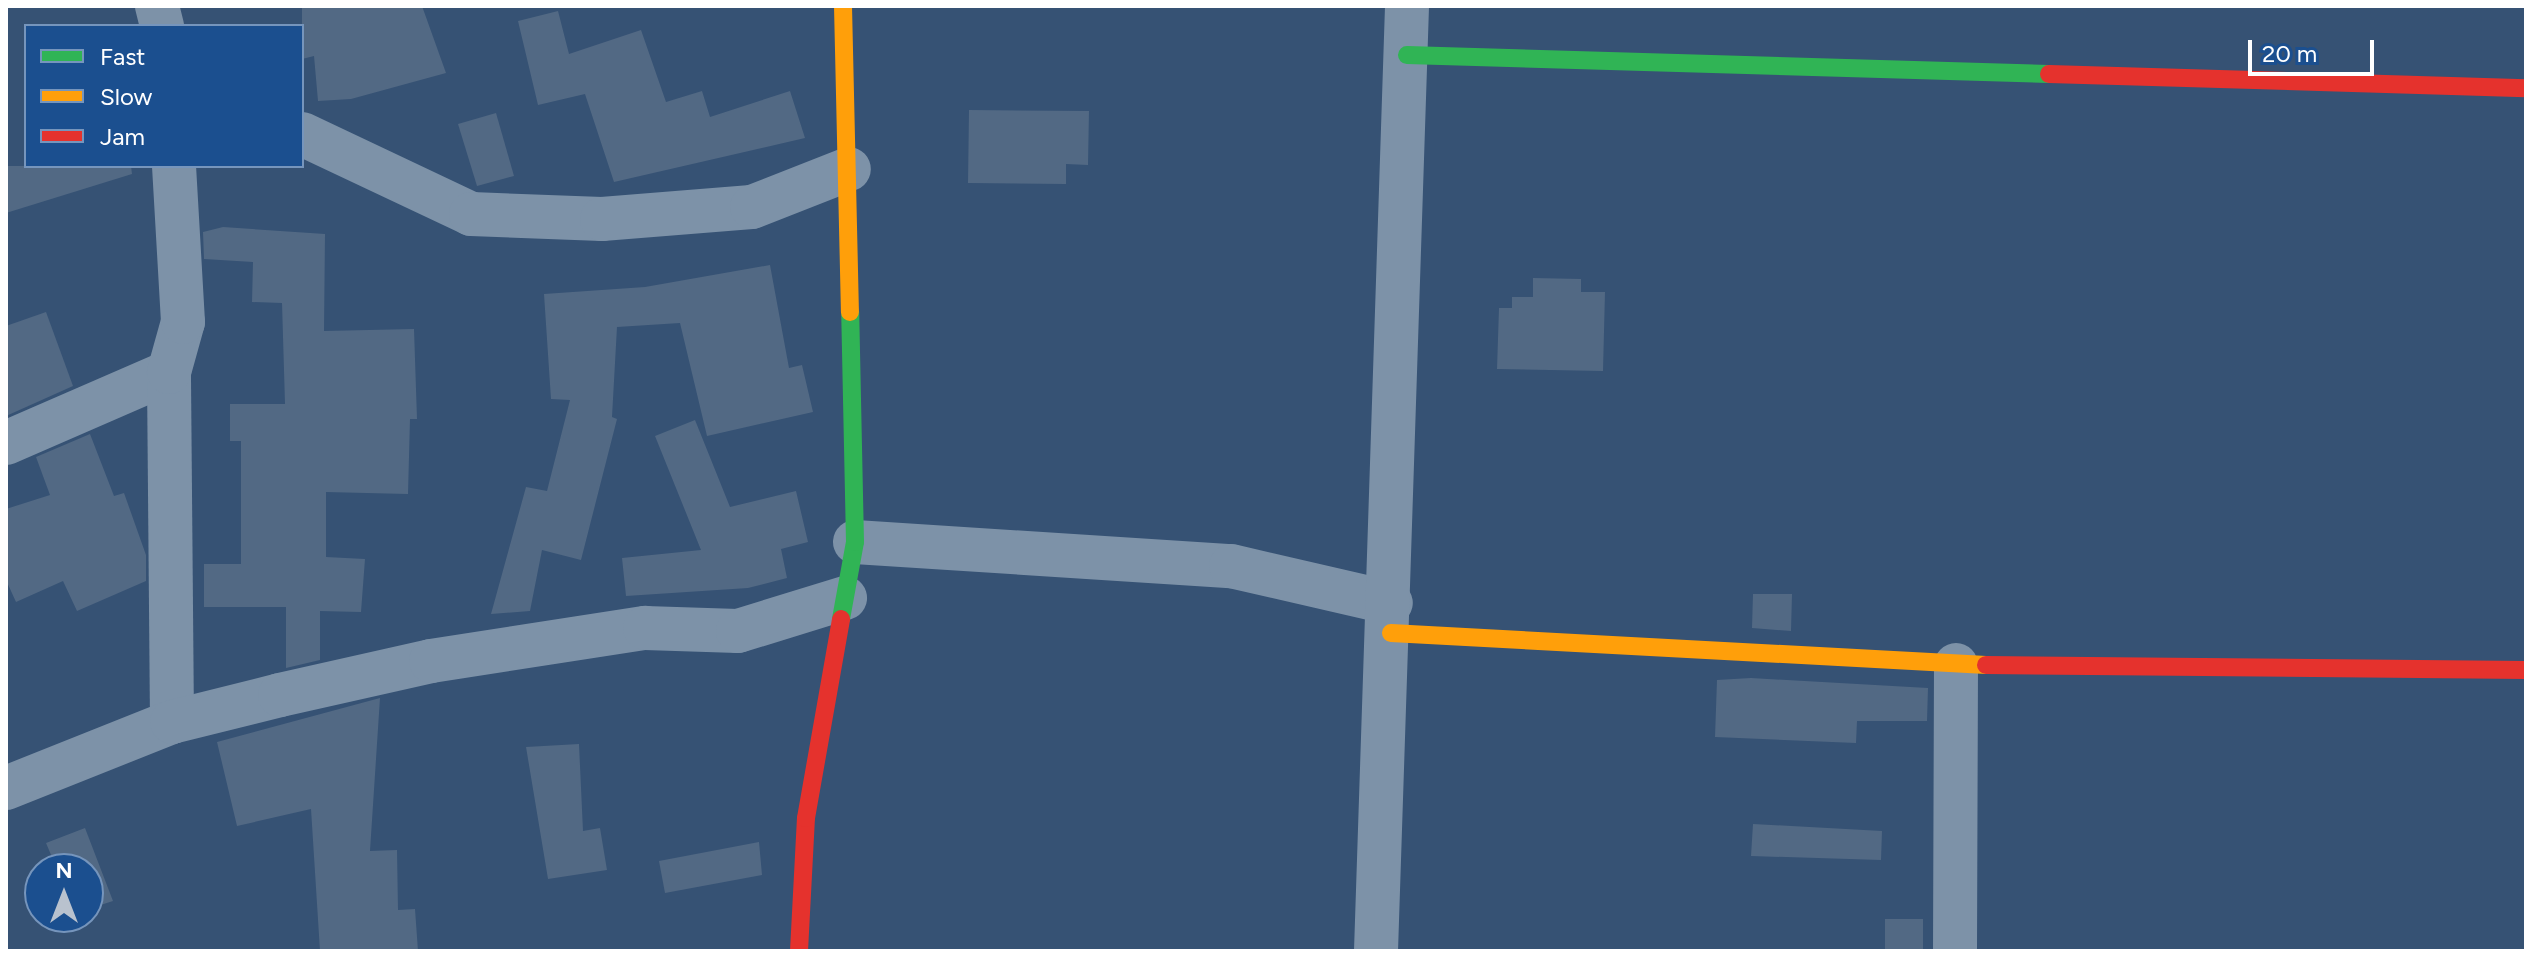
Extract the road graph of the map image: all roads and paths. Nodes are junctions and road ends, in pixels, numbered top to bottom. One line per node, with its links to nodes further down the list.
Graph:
1 (843, 6): 7 (street)
2 (1407, 6): 3 (street)
3 (1407, 55): 4 (street); 12 (street)
4 (2526, 88)
5 (304, 135): 7 (street)
6 (174, 168): 8 (street)
7 (849, 169): 10 (street)
8 (169, 372): 9 (street); 15 (street)
9 (6, 443)
10 (855, 542): 11 (street); 12 (street)
11 (845, 598): 15 (street); 17 (street)
12 (1391, 618): 13 (street); 18 (street)
13 (1956, 665): 14 (street); 19 (street)
14 (2526, 670)
15 (172, 722): 16 (street)
16 (6, 788)
17 (799, 951)
18 (1376, 951)
19 (1955, 951)

